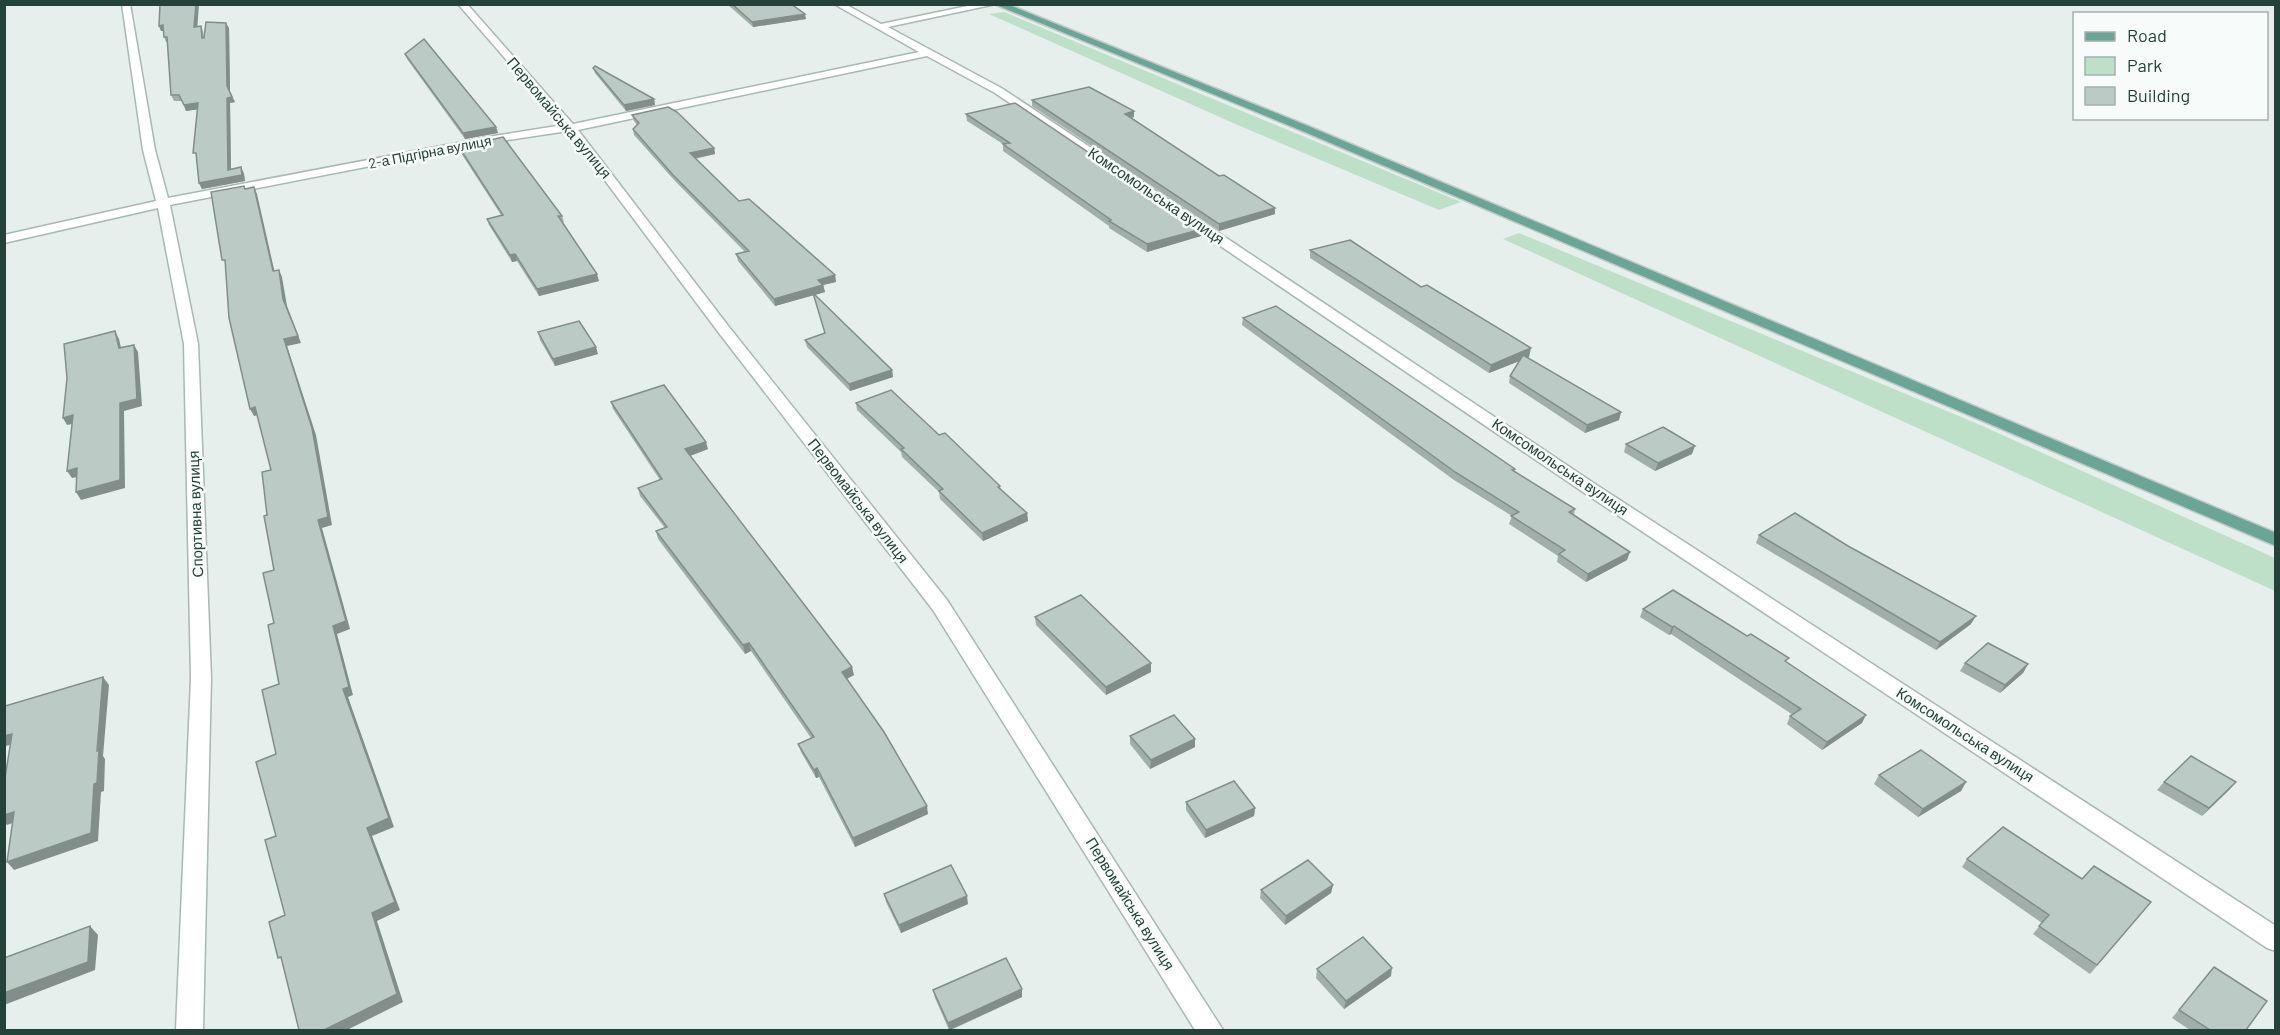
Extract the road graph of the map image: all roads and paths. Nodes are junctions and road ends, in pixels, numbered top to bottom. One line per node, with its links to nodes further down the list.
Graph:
1 (126, 4): 9 (street, Спортивна вулиця)
2 (462, 4): 8 (street, Первомайська вулиця)
3 (838, 4): 6 (street, Комсомольська вулиця)
4 (992, 4): 6 (street)
5 (998, 4): 11 (main road)
6 (877, 27): 7 (street, Комсомольська вулиця)
7 (926, 53): 8 (street, 2-а Підгірна вулиця); 12 (street, Комсомольська вулиця)
8 (571, 128): 9 (street, 2-а Підгірна вулиця); 14 (street, Первомайська вулиця)
9 (163, 203): 10 (street, 2-а Підгірна вулиця); 13 (street, Спортивна вулиця)
10 (4, 240)
11 (2276, 540)
12 (2276, 940)
13 (189, 1030)
14 (1210, 1030)

